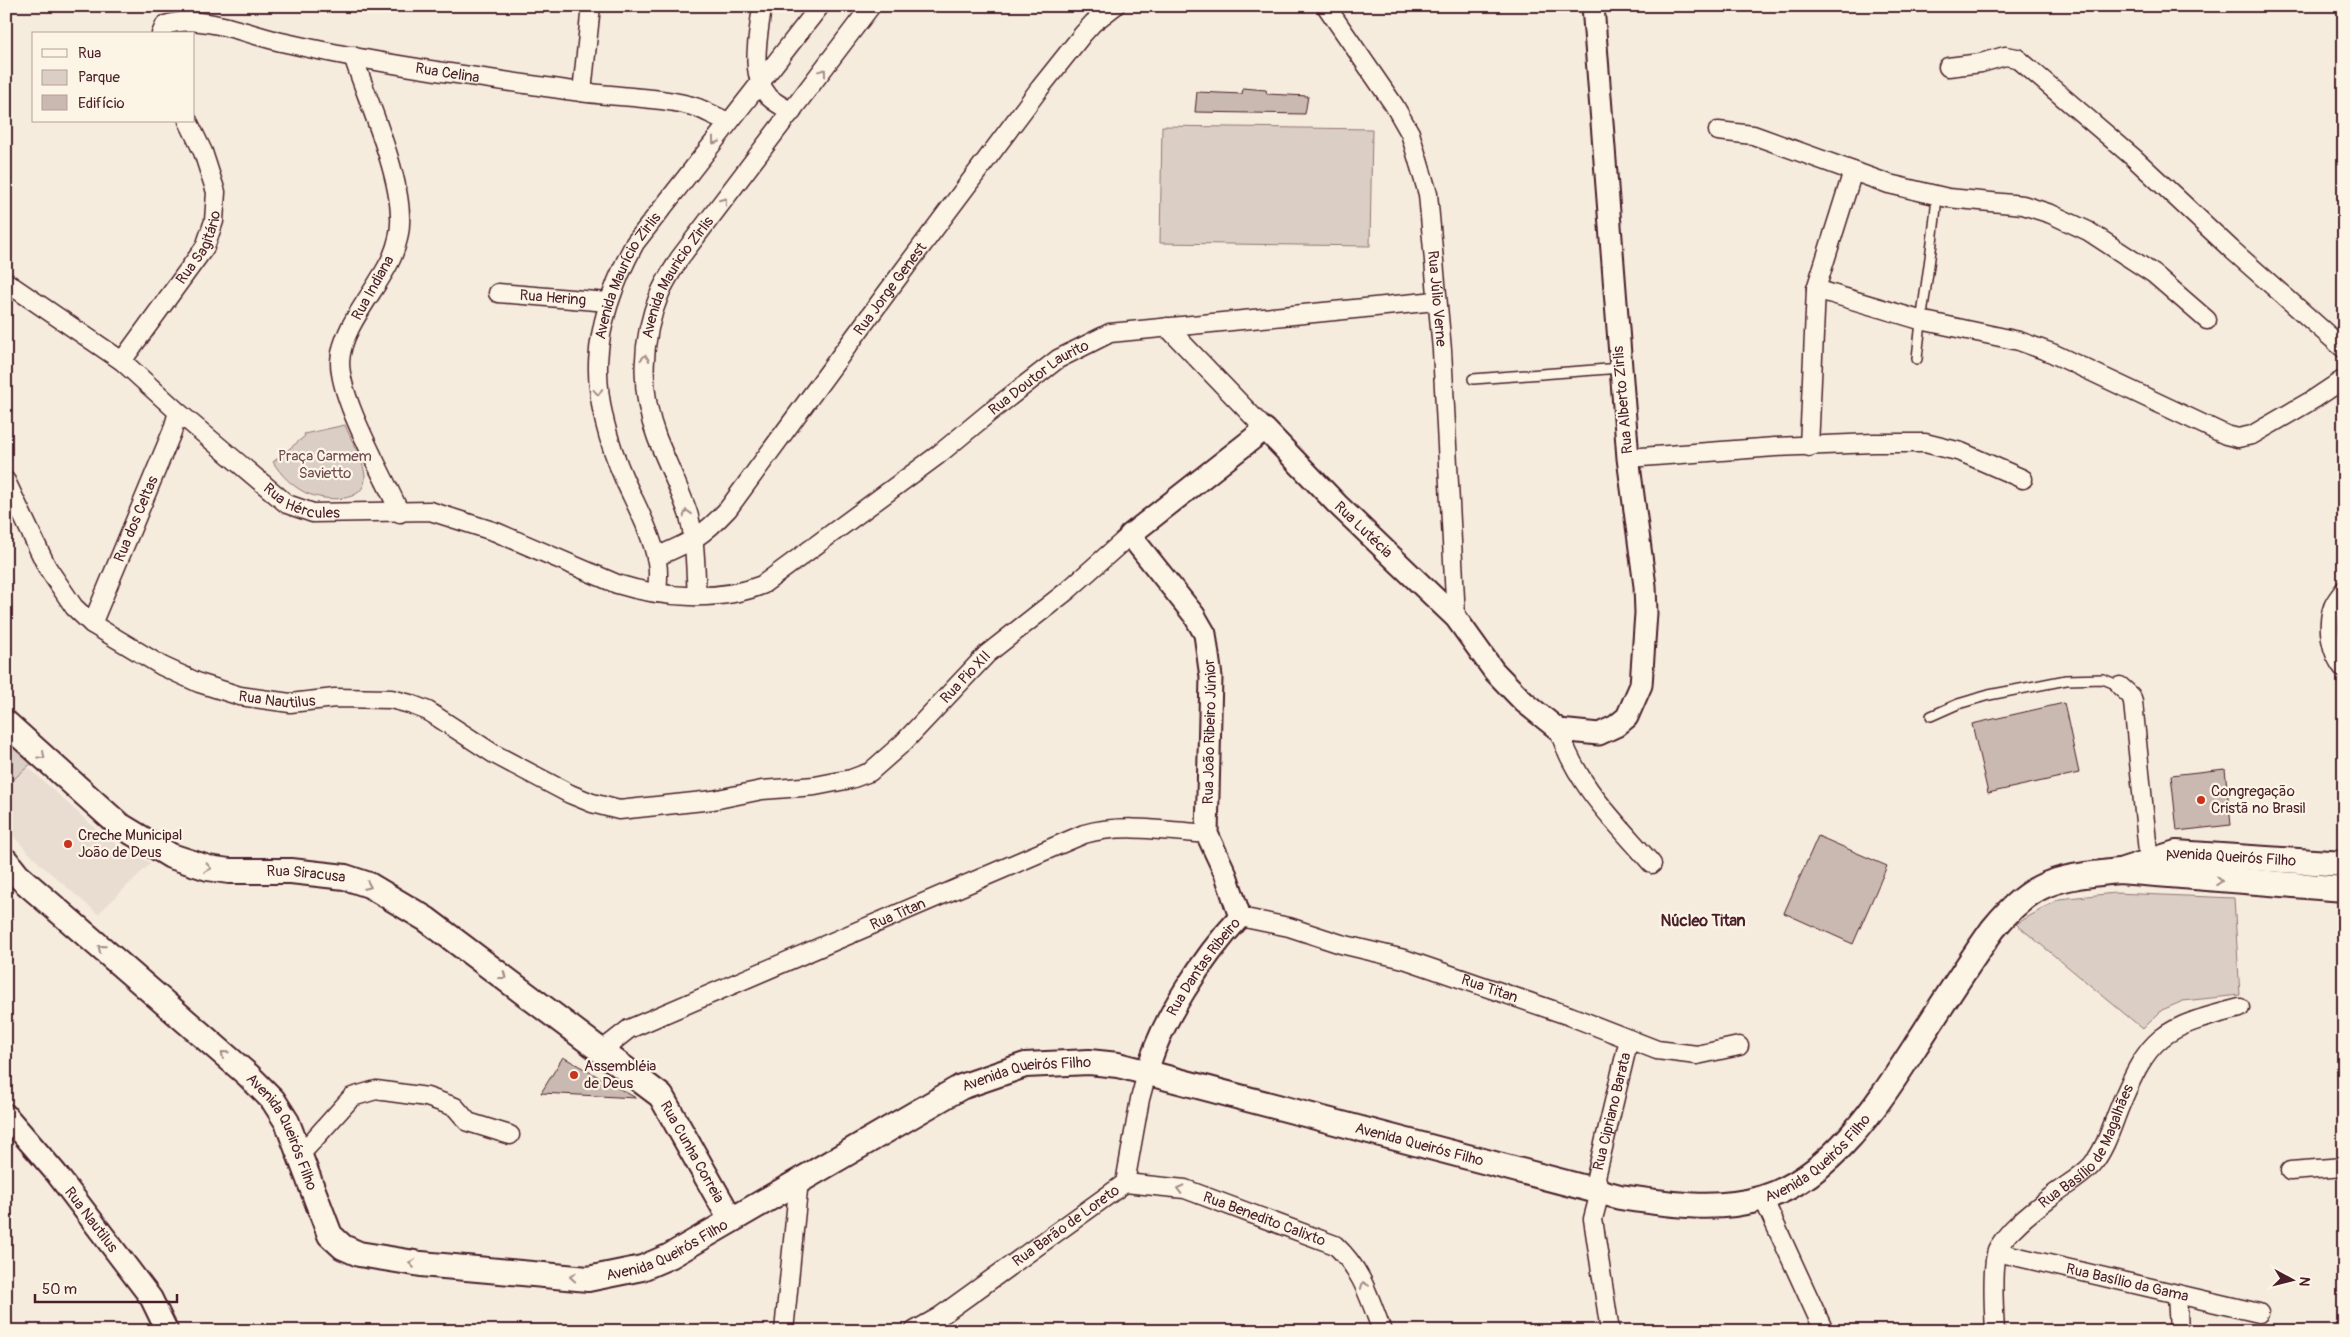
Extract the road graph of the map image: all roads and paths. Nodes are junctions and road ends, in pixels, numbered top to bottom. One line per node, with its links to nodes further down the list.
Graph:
1 (591, 6): 12 (street)
2 (762, 6): 11 (street)
3 (820, 6): 11 (street, Avenida Maurício Zirlis)
4 (871, 6): 13 (street, Avenida Mauricio Zirlis, one-way to 4)
5 (1116, 6): 41 (street, Rua Jorge Genest)
6 (1326, 6): 23 (street, Rua Júlio Verne)
7 (1593, 6): 30 (street, Rua Alberto Zirlis)
8 (163, 30): 9 (street, Rua Celina)
9 (353, 56): 12 (street, Rua Celina); 39 (street, Rua Indiana)
10 (1948, 66): 27 (street)
11 (760, 82): 13 (street); 15 (street, Avenida Maurício Zirlis)
12 (582, 92): 15 (street, Rua Celina)
13 (792, 112): 41 (street, Avenida Mauricio Zirlis, one-way to 13)
14 (188, 122): 29 (street, Rua Sagitário)
15 (729, 122): 22 (street, Avenida Maurício Zirlis, one-way to 22)
16 (1718, 130): 17 (street)
17 (1853, 171): 18 (street); 20 (street)
18 (1937, 195): 24 (lane); 25 (street)
19 (6, 282): 29 (street, Rua Hércules)
20 (1816, 289): 24 (street); 35 (street)
21 (498, 293): 22 (street, Rua Hering)
22 (608, 302): 42 (street, Avenida Maurício Zirlis, one-way to 42)
23 (1436, 302): 26 (street, Rua Doutor Laurito); 46 (street, Rua Júlio Verne)
24 (1920, 320): 28 (lane); 32 (street)
25 (2207, 320)
26 (1167, 327): 34 (street, Rua Lutécia); 45 (street, Rua Doutor Laurito)
27 (2344, 349)
28 (1918, 359)
29 (122, 361): 33 (street, Rua Hércules)
30 (1621, 368): 31 (lane); 36 (street, Rua Alberto Zirlis)
31 (1473, 379)
32 (2344, 379)
33 (178, 412): 39 (street, Rua Hércules); 47 (street, Rua dos Celtas)
34 (1265, 430): 40 (street, Rua Pio XII); 46 (street, Rua Lutécia)
35 (1809, 447): 36 (street); 37 (street)
36 (1628, 458): 52 (street, Rua Alberto Zirlis)
37 (2023, 479)
38 (6, 481): 47 (street, Rua Nautilus)
39 (400, 512): 44 (street, Rua Hércules)
40 (1130, 535): 53 (street, Rua Pio XII); 54 (street, Rua João Ribeiro Júnior)
41 (694, 541): 42 (street, Rua Jorge Genest); 45 (street, Avenida Mauricio Zirlis)
42 (656, 557): 44 (street, Avenida Maurício Zirlis)
43 (2344, 590): 48 (street)
44 (657, 592): 45 (street, Rua Doutor Laurito)
45 (697, 596)
46 (1456, 618): 52 (street, Rua Lutécia)
47 (92, 624): 53 (street, Rua Nautilus)
48 (2344, 669)
49 (2120, 686): 50 (lane); 58 (street)
50 (1931, 716)
51 (6, 723): 64 (main road, Rua Siracusa, one-way to 64)
52 (1559, 730): 56 (street)
53 (620, 810)
54 (1207, 834): 60 (street, Rua Dantas Ribeiro); 64 (street, Rua Titan)
55 (6, 861): 68 (main road, Avenida Queirós Filho, one-way to 55)
56 (1652, 864)
57 (2344, 864): 58 (main road, Avenida Queirós Filho)
58 (2150, 868): 59 (main road, Avenida Queirós Filho, one-way to 59); 74 (main road, Avenida Queirós Filho)
59 (2344, 889)
60 (1240, 916): 62 (street, Rua Titan); 65 (street, Rua Dantas Ribeiro)
61 (2240, 1008): 76 (street, Rua Basílio de Magalhães)
62 (1629, 1039): 63 (street, Rua Titan); 73 (street, Rua Cipriano Barata)
63 (1739, 1046)
64 (601, 1051): 75 (main road, Rua Cunha Correia)
65 (1147, 1074): 71 (main road, Avenida Queirós Filho); 72 (street, Rua Barão de Loreto); 73 (main road, Avenida Queirós Filho)
66 (6, 1115): 80 (street, Rua Nautilus)
67 (510, 1135): 68 (street)
68 (300, 1155): 75 (main road, Avenida Queirós Filho, one-way to 68)
69 (2344, 1167): 70 (street)
70 (2290, 1171)
71 (800, 1180): 75 (main road, Avenida Queirós Filho); 81 (street)
72 (1125, 1183): 79 (street, Rua Barão de Loreto); 83 (street, Rua Benedito Calixto, one-way to 72)
73 (1600, 1192): 74 (main road, Avenida Queirós Filho); 84 (street, Rua Cipriano Barata)
74 (1762, 1198): 85 (street)
75 (731, 1220)
76 (1997, 1252): 77 (street, Rua Basílio da Gama); 86 (street)
77 (2177, 1294): 78 (street, Rua Basílio da Gama); 87 (street)
78 (2258, 1313)
79 (939, 1324): 82 (street, Rua Barão de Loreto)
80 (167, 1331)
81 (784, 1331)
82 (914, 1331)
83 (1382, 1331)
84 (1610, 1331)
85 (1824, 1331)
86 (1995, 1331)
87 (2179, 1331)

